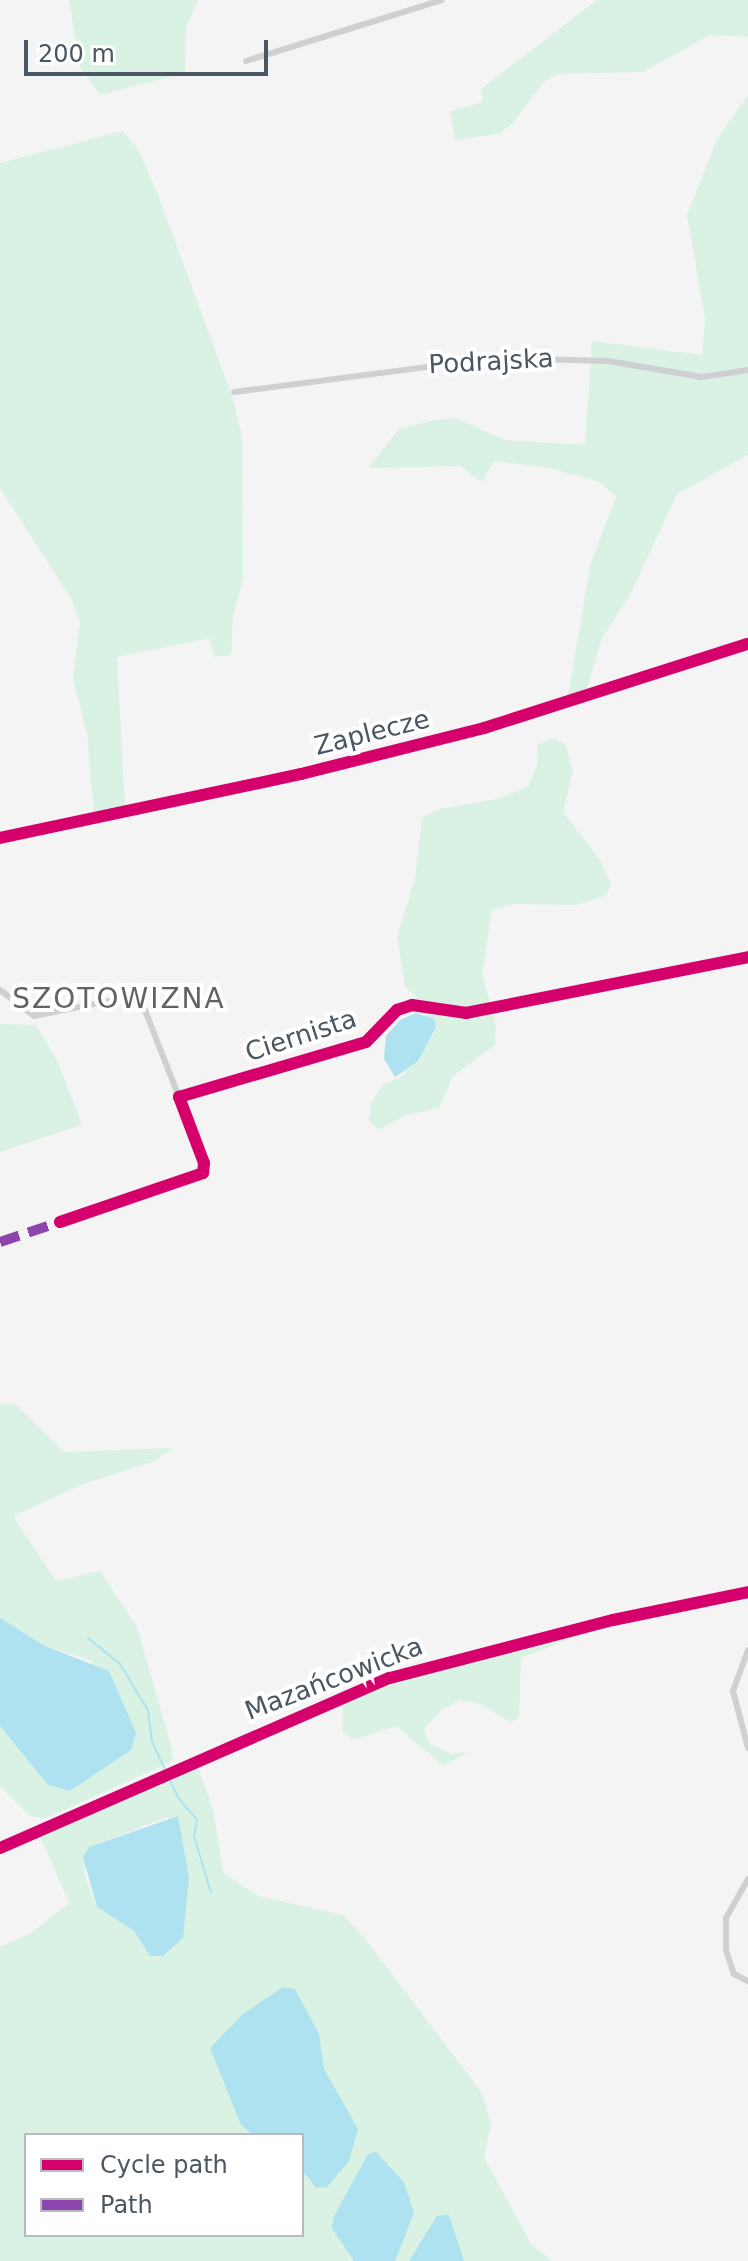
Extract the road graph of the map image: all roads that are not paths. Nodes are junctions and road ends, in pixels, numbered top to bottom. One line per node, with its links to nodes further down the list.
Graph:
1 (442, 0): 2 (street)
2 (246, 61)
3 (748, 370): 4 (street, Podrajska)
4 (234, 392)
5 (748, 644): 6 (street, Zaplecze)
6 (0, 838)
7 (748, 957): 9 (street, Ciernista)
8 (0, 990): 9 (street)
9 (179, 1097): 10 (street)
10 (60, 1222)
11 (748, 1592): 14 (street, Mazańcowicka)
12 (748, 1650): 13 (street)
13 (748, 1748)
14 (0, 1848)
15 (748, 1879): 16 (street)
16 (748, 1981)

